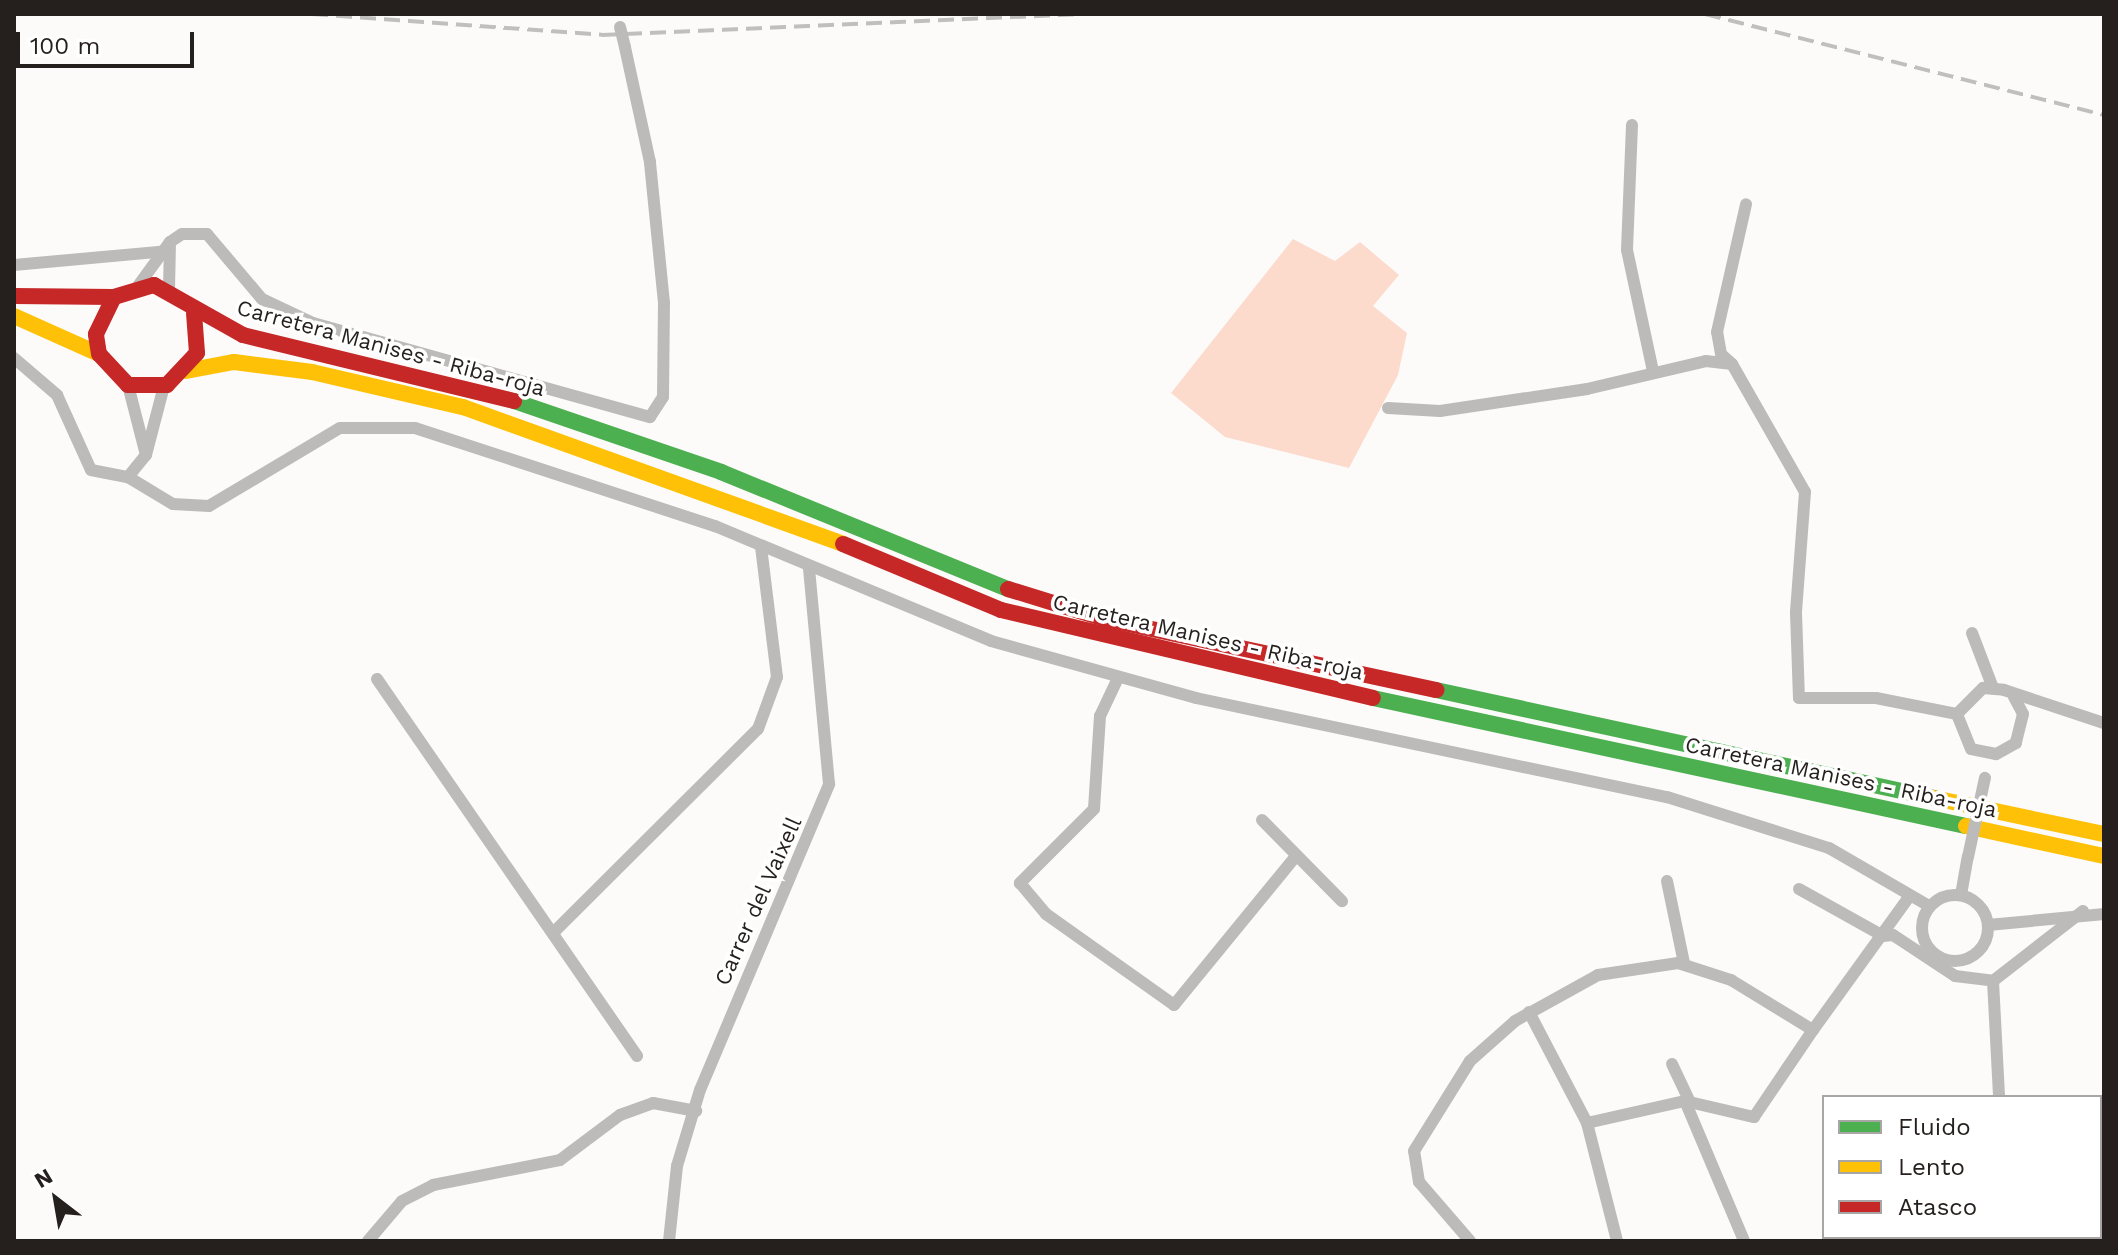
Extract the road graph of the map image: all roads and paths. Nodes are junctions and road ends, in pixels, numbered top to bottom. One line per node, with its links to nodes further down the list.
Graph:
1 (619, 20): 4 (street, bridge)
2 (1632, 125): 17 (street)
3 (1746, 204): 15 (street)
4 (170, 242): 5 (street); 8 (street)
5 (158, 252): 6 (street); 7 (street)
6 (14, 265)
7 (138, 286): 8 (main road); 10 (main road)
8 (169, 289): 11 (main road)
9 (14, 296): 10 (main road)
10 (114, 297): 13 (main road)
11 (194, 313): 16 (main road); 34 (main road, Carretera Manises - Riba-roja)
12 (14, 316): 13 (main road)
13 (99, 354): 18 (main road)
14 (14, 358): 22 (street)
15 (1732, 364): 17 (street); 30 (street)
16 (186, 371): 19 (main road); 35 (main road, Carretera Manises - Riba-roja)
17 (1653, 371): 20 (street)
18 (128, 385): 19 (main road); 21 (street)
19 (164, 386): 21 (street)
20 (1388, 408)
21 (146, 455): 22 (street)
22 (128, 477): 23 (street)
23 (761, 547): 24 (street); 46 (street)
24 (809, 568): 26 (street); 56 (street, Carrer del Vaixell)
25 (1972, 633): 28 (street)
26 (1118, 678): 36 (street); 40 (street)
27 (377, 679): 46 (street)
28 (1993, 688): 29 (street); 30 (street)
29 (2014, 697): 31 (street); 32 (street)
30 (1957, 714): 32 (street)
31 (2104, 723)
32 (1989, 755): 39 (street, bridge)
33 (1262, 820): 36 (street)
34 (2104, 834)
35 (2104, 856)
36 (1295, 857): 41 (street)
37 (1667, 881): 48 (street)
38 (1799, 889): 47 (street)
39 (1961, 895): 42 (street); 45 (street)
40 (1909, 897): 42 (street); 47 (street)
41 (1342, 901)
42 (1929, 906): 45 (street)
43 (2083, 911): 44 (street); 45 (street); 49 (street)
44 (2104, 914)
45 (1988, 925)
46 (553, 933): 52 (street)
47 (1883, 936): 49 (street); 51 (street)
48 (1684, 963): 50 (street); 51 (street)
49 (1993, 981): 54 (street)
50 (1529, 1012): 57 (street); 60 (street)
51 (1813, 1030): 55 (street)
52 (637, 1056)
53 (1672, 1064): 55 (street)
54 (1999, 1095)
55 (1688, 1102): 57 (street); 62 (street)
56 (696, 1111): 58 (street); 59 (street, Carrer del Vaixell)
57 (1587, 1123): 61 (street)
58 (368, 1241)
59 (669, 1241)
60 (1470, 1241)
61 (1617, 1241)
62 (1744, 1241)

